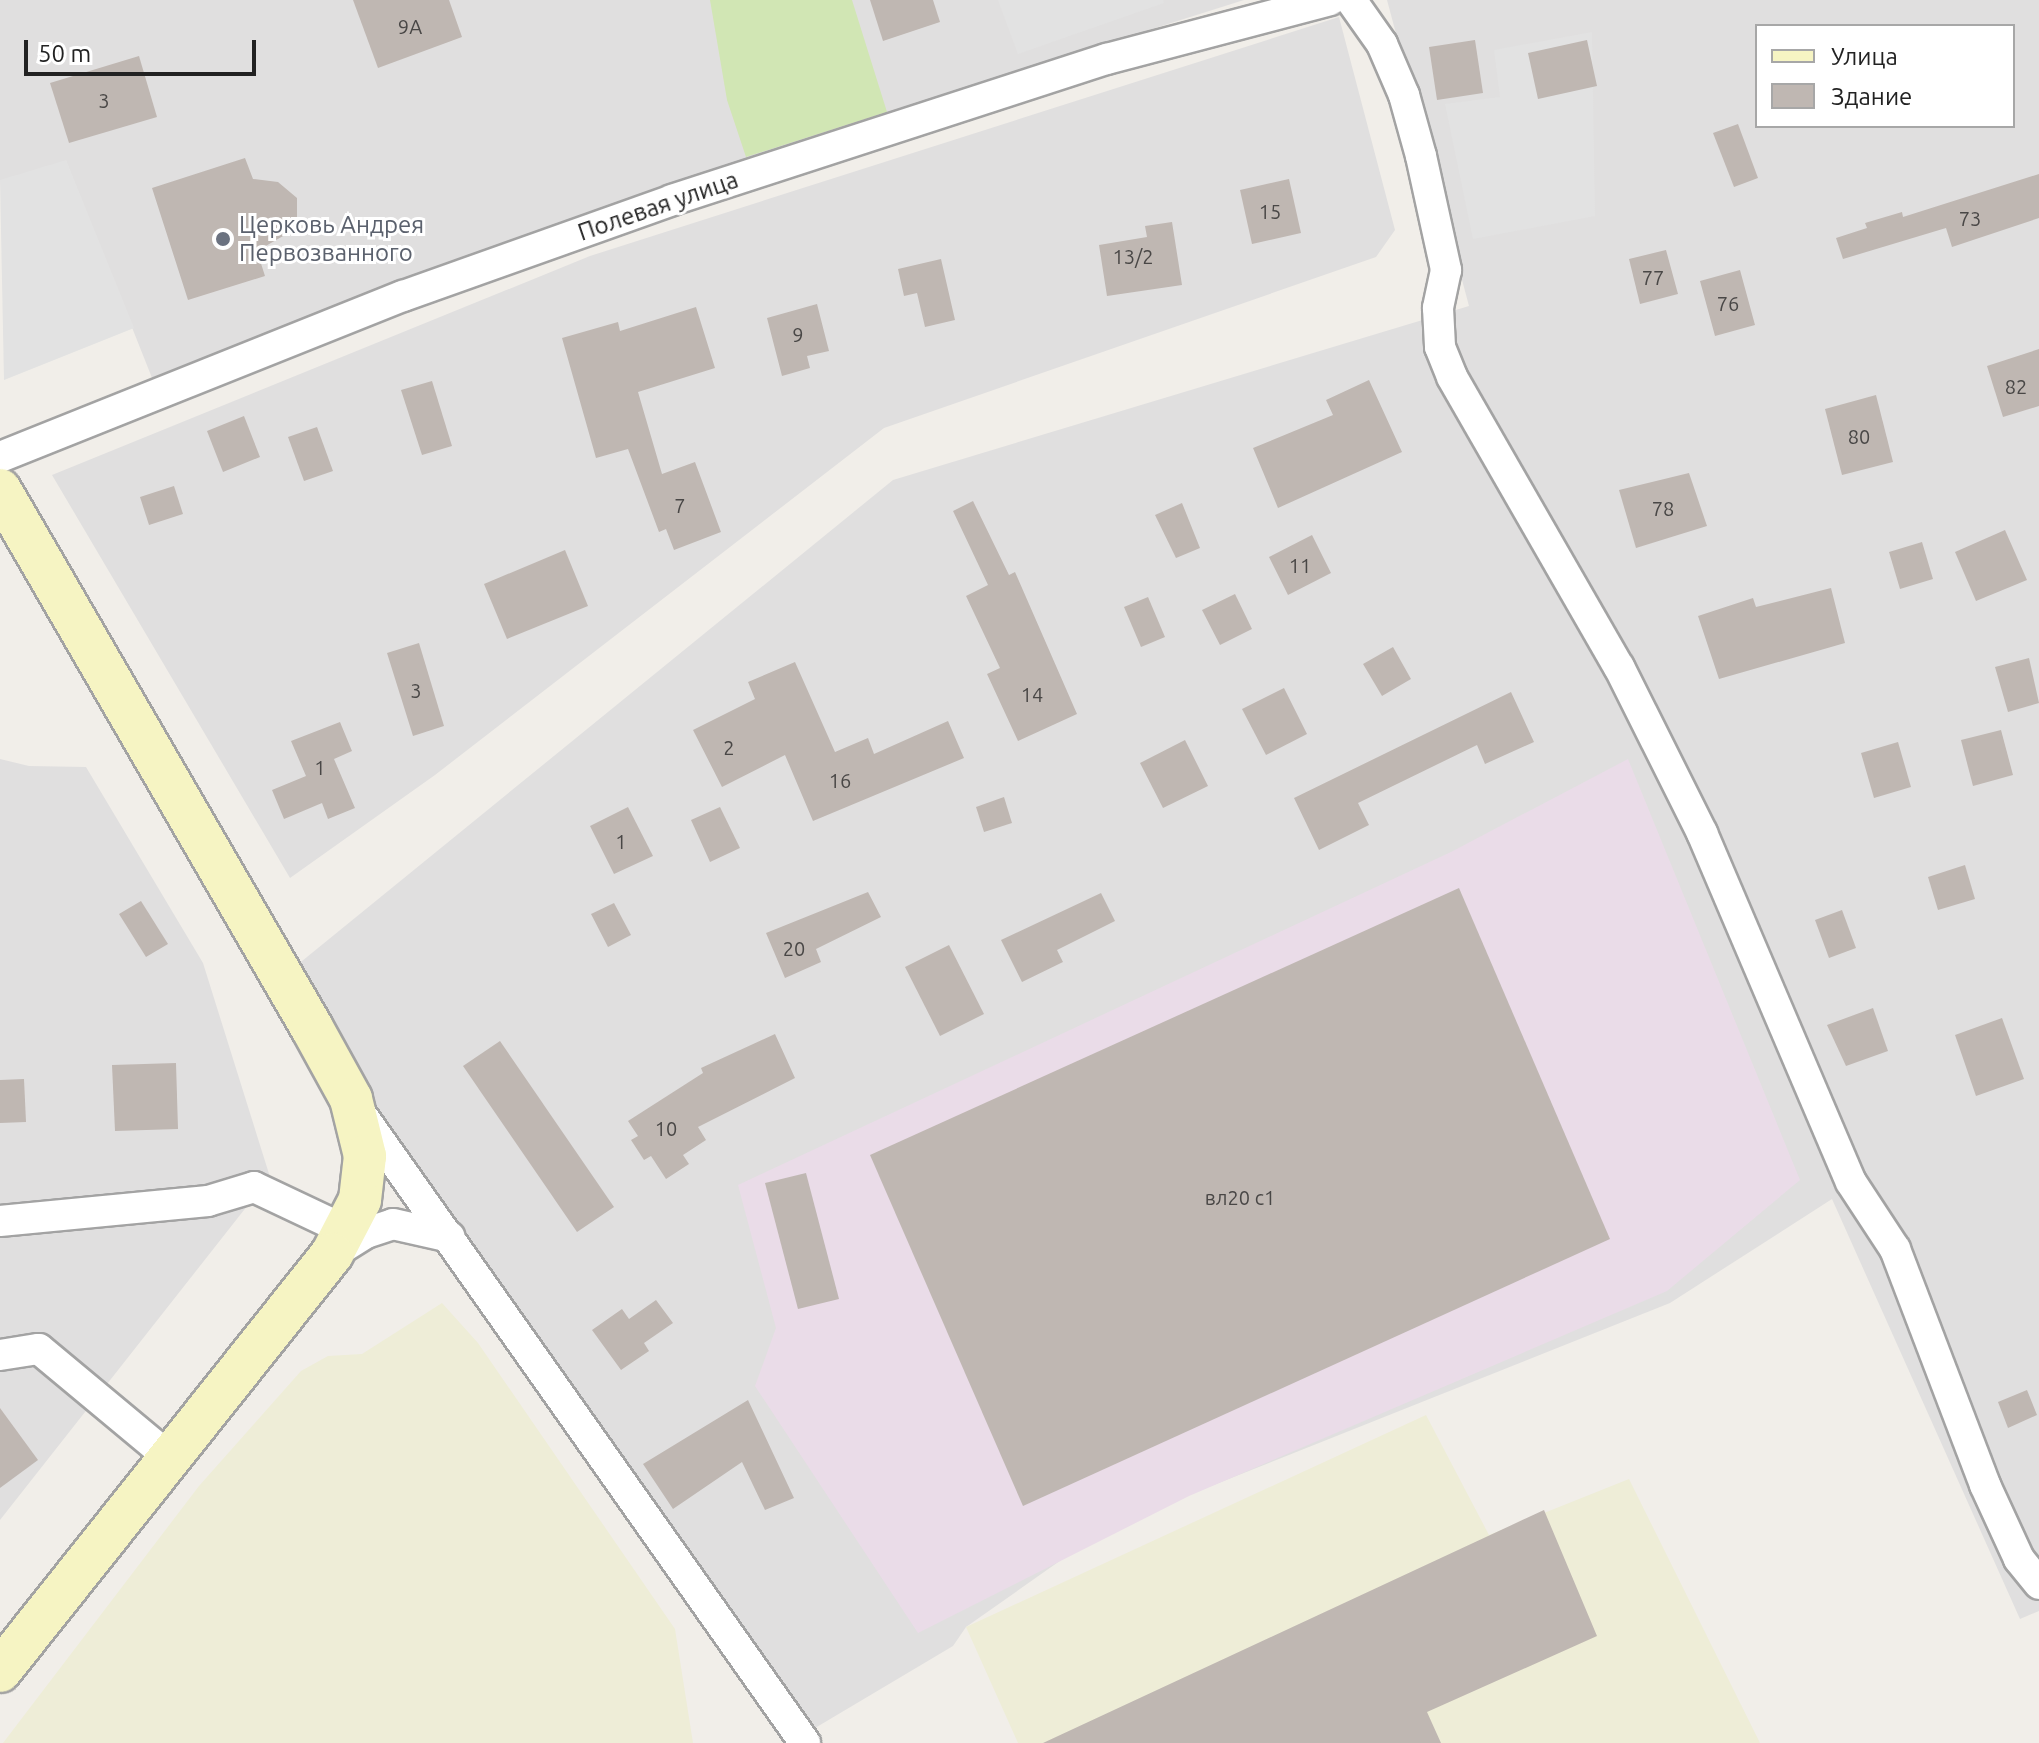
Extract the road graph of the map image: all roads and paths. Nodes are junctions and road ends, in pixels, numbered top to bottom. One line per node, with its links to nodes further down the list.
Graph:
1 (1330, 0): 3 (street, Полевая улица)
2 (1351, 0): 11 (street)
3 (0, 457)
4 (0, 490): 5 (main road)
5 (351, 1099): 7 (street); 8 (main road)
6 (0, 1221): 8 (street)
7 (450, 1237): 8 (street); 13 (street)
8 (340, 1242): 10 (main road)
9 (0, 1355): 10 (street)
10 (170, 1458): 12 (main road)
11 (2039, 1584)
12 (0, 1671)
13 (805, 1743)

